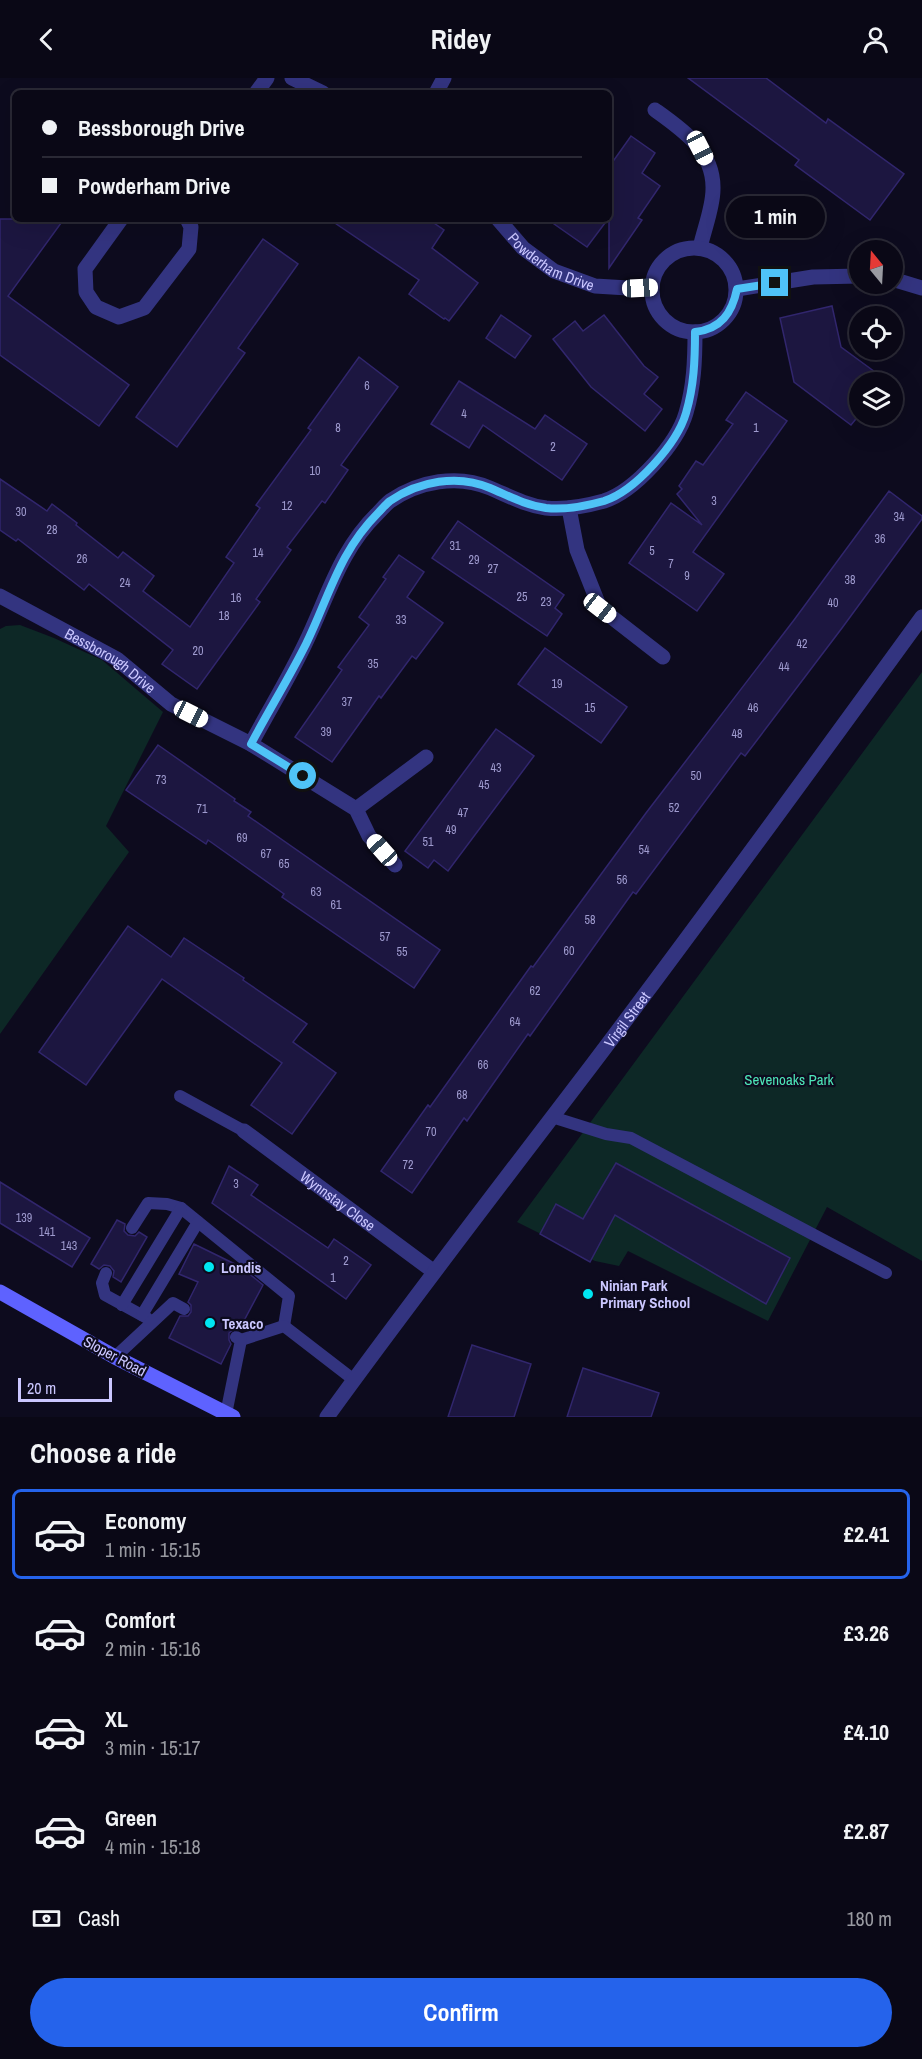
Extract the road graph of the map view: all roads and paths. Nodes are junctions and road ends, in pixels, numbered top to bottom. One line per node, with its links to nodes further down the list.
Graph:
1 (292, 78): 2 (street)
2 (317, 90)
3 (655, 110): 7 (street)
4 (119, 222): 5 (street)
5 (188, 222)
6 (501, 222): 10 (street, Powderham Drive)
7 (700, 248): 10 (street); 12 (street)
8 (849, 276): 12 (street)
9 (903, 282): 11 (street)
10 (652, 287): 13 (street)
11 (922, 288)
12 (737, 289): 13 (street)
13 (695, 332): 14 (street)
14 (569, 508): 17 (street); 18 (street)
15 (0, 596): 18 (street, Bessborough Drive)
16 (922, 617): 23 (street, Virgil Street)
17 (663, 657)
18 (251, 744): 20 (street, Bessborough Drive)
19 (426, 757): 20 (street)
20 (356, 809): 21 (street)
21 (395, 864)
22 (180, 1096): 24 (lane)
23 (552, 1117): 28 (street, Virgil Street); 30 (lane)
24 (243, 1131): 28 (street, Wynnstay Close)
25 (181, 1208): 26 (lane); 27 (lane); 32 (lane)
26 (198, 1221): 34 (lane); 36 (lane)
27 (132, 1228)
28 (434, 1271): 38 (street, Virgil Street)
29 (106, 1273): 32 (lane)
30 (886, 1273)
31 (0, 1292): 37 (street, Sloper Road)
32 (122, 1305): 34 (lane)
33 (184, 1309): 35 (lane)
34 (142, 1315): 35 (lane)
35 (153, 1322): 37 (lane)
36 (284, 1326): 38 (lane); 39 (lane)
37 (115, 1357): 39 (street, Sloper Road)
38 (354, 1380): 40 (street, Virgil Street)
39 (230, 1415)
40 (327, 1417)

